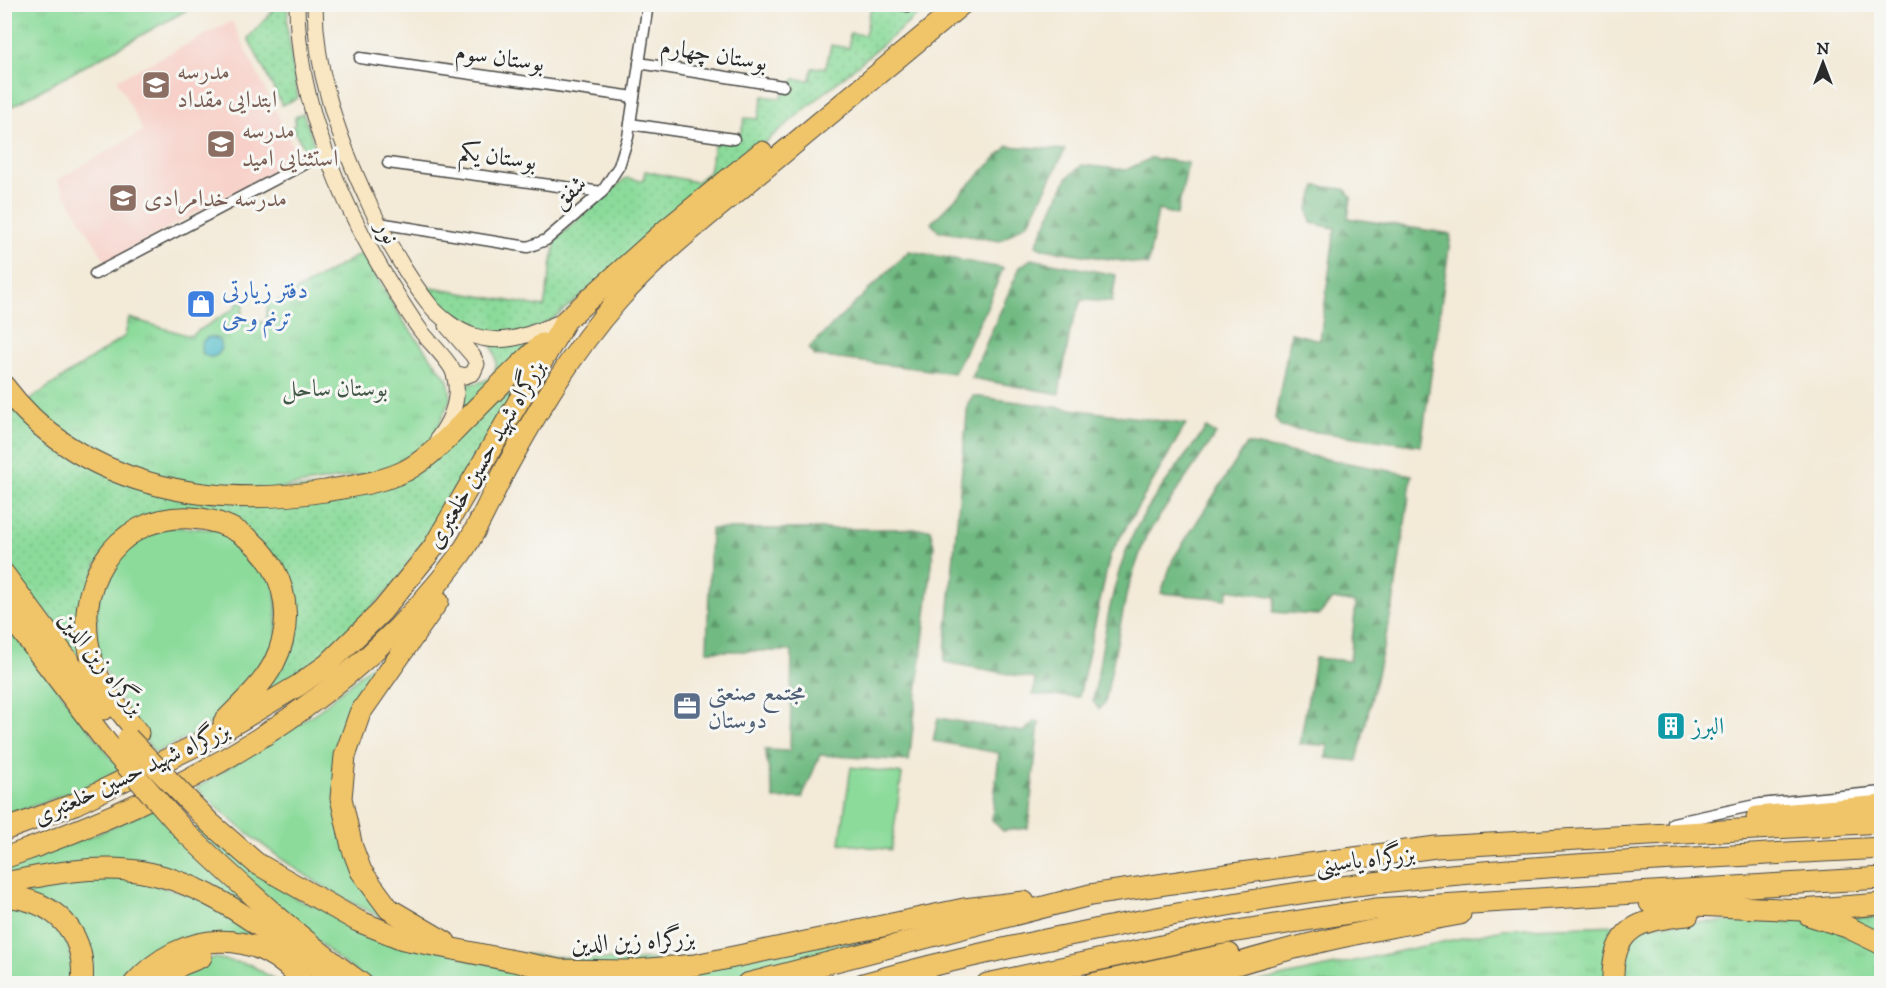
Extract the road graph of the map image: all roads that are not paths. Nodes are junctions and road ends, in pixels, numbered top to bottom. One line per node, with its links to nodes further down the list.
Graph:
1 (297, 4): 14 (main road, نور)
2 (315, 4): 17 (main road, نور)
3 (648, 4): 9 (street, شفق)
4 (897, 4): 7 (street)
5 (940, 4): 21 (highway, بزرگراه شهید حسین خلعتبری)
6 (962, 4): 25 (highway, بزرگراه شهید حسین خلعتبری)
7 (909, 6)
8 (360, 58): 11 (street, بوستان سوم)
9 (639, 63): 10 (street, بوستان چهارم); 11 (street, شفق)
10 (783, 86)
11 (634, 97): 12 (street, شفق)
12 (630, 124): 13 (street); 16 (street, شفق)
13 (734, 139)
14 (327, 152): 18 (main road, نور); 19 (street)
15 (387, 162): 16 (street, بوستان یکم)
16 (602, 192): 17 (street, شفق)
17 (379, 223): 18 (main road); 20 (main road, نور)
18 (361, 231): 22 (main road, نور)
19 (95, 274)
20 (430, 306): 21 (main road, نور); 22 (main road)
21 (566, 320): 24 (highway); 29 (highway, بزرگراه شهید حسین خلعتبری)
22 (454, 373): 24 (main road)
23 (4, 386): 24 (highway)
24 (423, 458)
25 (463, 550): 37 (highway, بزرگراه شهید حسین خلعتبری); 51 (highway)
26 (4, 574): 27 (highway, بزرگراه زین الدین)
27 (12, 602): 28 (highway, بزرگراه زین الدین); 28 (highway, بزرگراه زین الدین)
28 (125, 740): 29 (highway); 51 (highway, بزرگراه زین الدین, bridge); 58 (highway, bridge)
29 (207, 740): 34 (highway, بزرگراه شهید حسین خلعتبری)
30 (1881, 792): 33 (street)
31 (1881, 806): 33 (highway)
32 (1881, 822): 35 (highway)
33 (1673, 824): 35 (highway)
34 (4, 830)
35 (1560, 839): 40 (highway)
36 (1881, 848): 60 (highway, بزرگراه یاسینی)
37 (4, 858)
38 (1881, 878): 42 (highway)
39 (4, 883): 57 (highway)
40 (1090, 895): 51 (highway, بزرگراه زین الدین); 59 (highway)
41 (4, 896): 52 (highway)
42 (1545, 897): 43 (highway); 45 (highway)
43 (1522, 899): 49 (highway); 61 (highway)
44 (1881, 904): 46 (highway)
45 (1743, 907): 47 (highway); 64 (highway)
46 (1825, 909): 47 (highway); 48 (highway)
47 (1785, 910): 50 (highway)
48 (1881, 910)
49 (1342, 936): 62 (highway); 63 (highway)
50 (1881, 944)
51 (461, 952)
52 (82, 984)
53 (134, 984): 56 (highway)
54 (155, 984): 55 (highway)
55 (285, 984)
56 (304, 984)
57 (340, 984)
58 (362, 984)
59 (747, 984)
60 (863, 984)
61 (987, 984)
62 (1092, 984)
63 (1179, 984)
64 (1613, 984)

